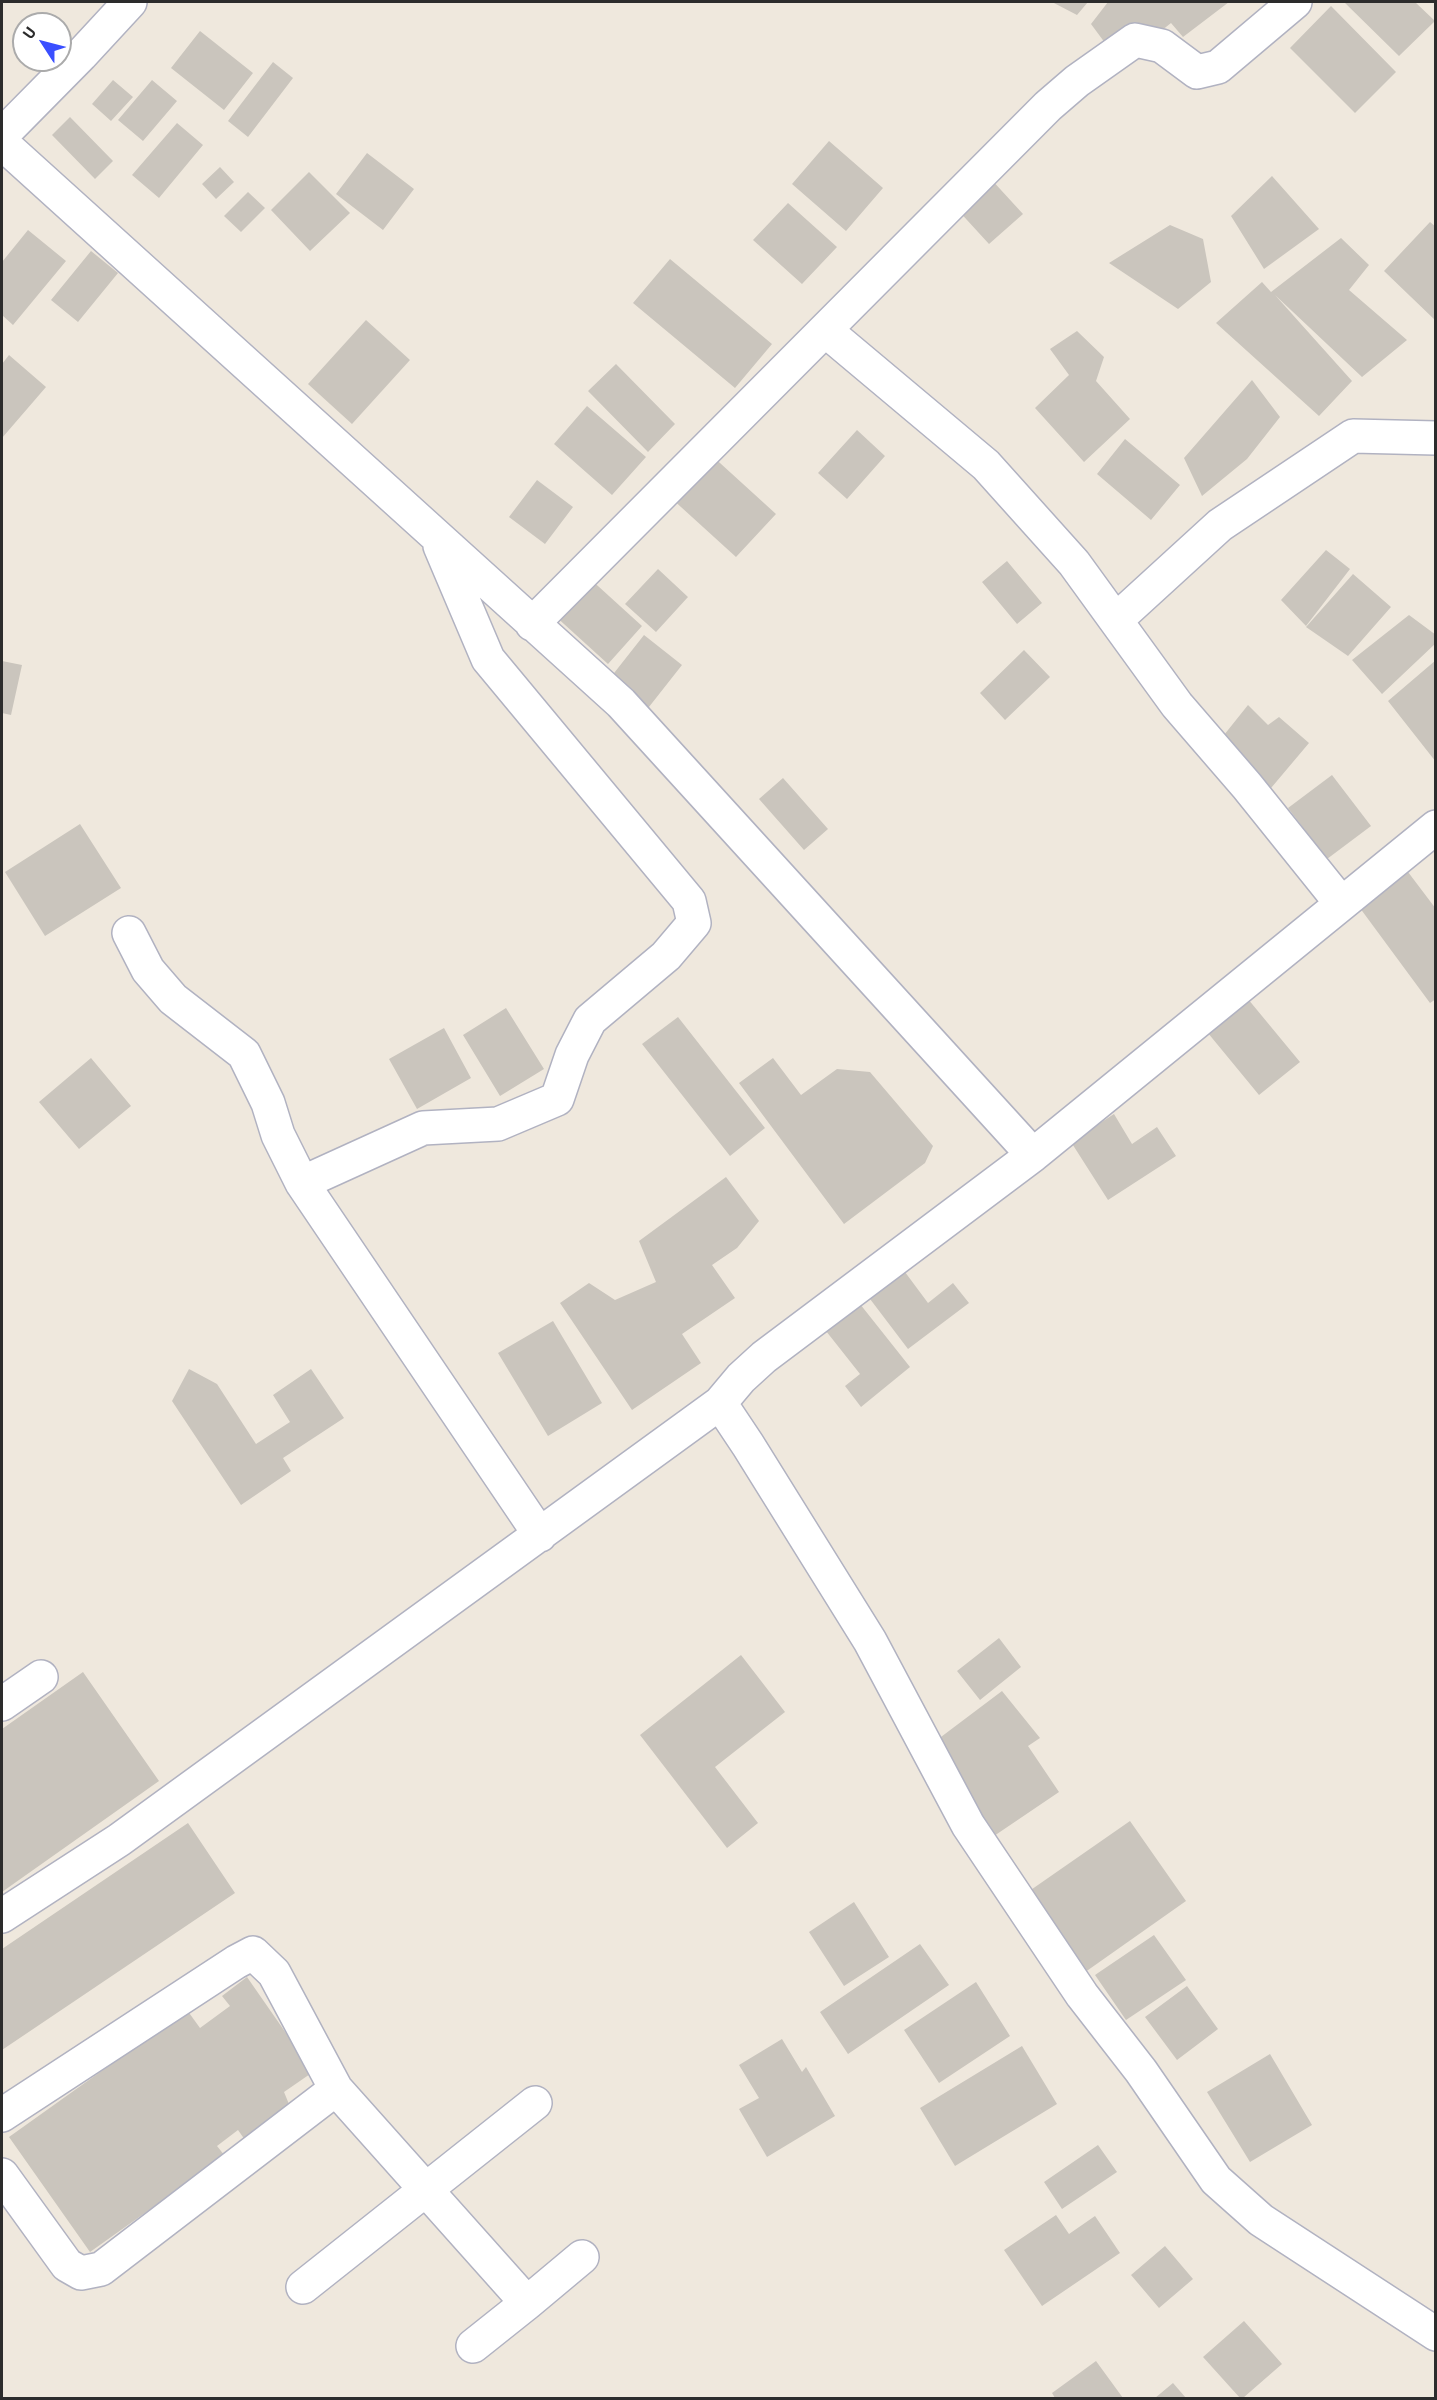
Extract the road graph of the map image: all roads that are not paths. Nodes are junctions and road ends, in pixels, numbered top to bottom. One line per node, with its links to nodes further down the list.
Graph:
1 (130, 2): 3 (street)
2 (1295, 2): 5 (street)
3 (2, 135)
4 (2, 143): 7 (street)
5 (825, 330): 8 (street); 9 (street)
6 (1436, 438): 8 (street)
7 (436, 537): 9 (street); 14 (street)
8 (1116, 620): 11 (street)
9 (532, 624): 13 (street)
10 (1436, 827): 11 (street)
11 (1341, 903): 13 (street)
12 (129, 933): 14 (street)
13 (1033, 1155): 15 (street)
14 (302, 1183): 16 (street)
15 (720, 1403): 16 (street); 28 (street)
16 (540, 1535): 19 (street)
17 (41, 1677): 18 (street)
18 (2, 1704)
19 (2, 1916)
20 (336, 2089): 22 (street); 23 (street); 24 (street)
21 (535, 2103): 24 (street)
22 (2, 2115)
23 (2, 2175)
24 (425, 2189): 26 (street); 27 (street)
25 (582, 2257): 27 (street)
26 (303, 2287)
27 (527, 2303): 29 (street)
28 (1436, 2334)
29 (473, 2346)

